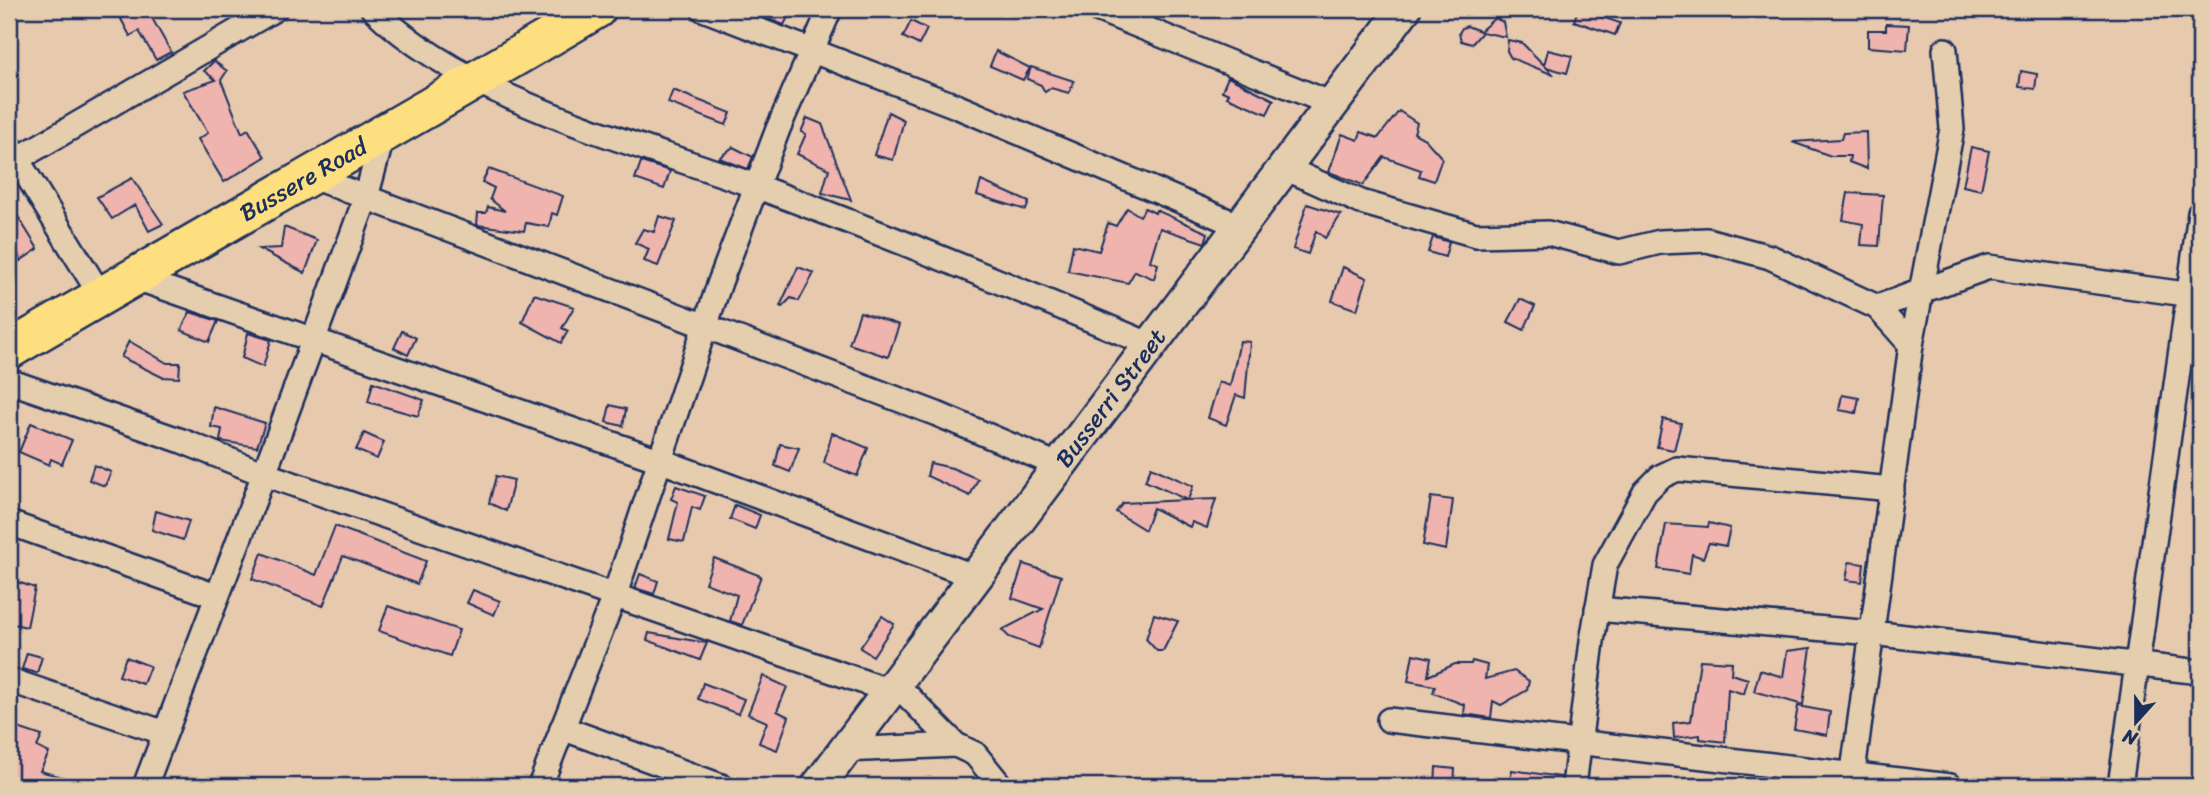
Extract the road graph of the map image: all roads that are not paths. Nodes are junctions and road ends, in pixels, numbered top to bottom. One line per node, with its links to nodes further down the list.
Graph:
1 (275, 9): 13 (street)
2 (373, 9): 10 (street)
3 (597, 9): 10 (main road, Bussere Road)
4 (703, 9): 8 (street)
5 (830, 9): 8 (street)
6 (1097, 9): 11 (street)
7 (1404, 9): 11 (main road, Busserri Street)
8 (813, 49): 16 (street); 19 (street)
9 (1945, 50): 21 (street)
10 (474, 82): 12 (main road, Bussere Road); 16 (street)
11 (1332, 104): 14 (main road, Busserri Street)
12 (383, 135): 15 (main road, Bussere Road); 17 (street)
13 (11, 156): 22 (street)
14 (1284, 168): 19 (main road, Busserri Street); 24 (street)
15 (307, 175): 17 (street); 20 (main road, Bussere Road)
16 (758, 187): 25 (street); 27 (street)
17 (366, 197): 25 (street); 26 (street)
18 (2200, 213): 23 (street)
19 (1240, 226): 27 (main road, Busserri Street)
20 (133, 277): 22 (main road, Bussere Road); 26 (street)
21 (1922, 291): 23 (street); 24 (street); 28 (street)
22 (101, 296): 29 (main road, Bussere Road)
23 (2193, 296): 41 (street)
24 (1877, 307): 28 (street)
25 (705, 326): 31 (street); 32 (street)
26 (312, 342): 31 (street); 33 (street)
27 (1151, 345): 32 (main road, Busserri Street)
28 (1911, 345): 34 (street)
29 (9, 350)
30 (9, 381): 33 (street)
31 (659, 460): 36 (street); 37 (street)
32 (1060, 466): 36 (main road, Busserri Street)
33 (264, 474): 37 (street); 38 (street)
34 (1892, 489): 39 (street); 40 (street)
35 (9, 523): 38 (street)
36 (976, 577): 44 (main road, Busserri Street)
37 (615, 594): 44 (street); 46 (street)
38 (216, 596): 47 (street)
39 (1597, 609): 40 (street); 48 (street)
40 (1872, 633): 41 (street); 51 (street)
41 (2137, 663): 42 (street); 59 (street)
42 (2200, 672)
43 (9, 680): 47 (street)
44 (893, 687): 49 (street); 50 (main road, Busserri Street)
45 (1389, 720): 48 (street)
46 (562, 728): 53 (street); 54 (street)
47 (165, 733): 52 (street)
48 (1580, 742): 51 (street); 57 (street)
49 (956, 745): 50 (street); 56 (street)
50 (844, 750): 55 (main road, Busserri Street)
51 (1852, 780): 58 (street)
52 (150, 785)
53 (540, 786)
54 (721, 786)
55 (818, 786)
56 (1001, 786)
57 (1574, 786)
58 (1951, 786)
59 (2120, 786)

